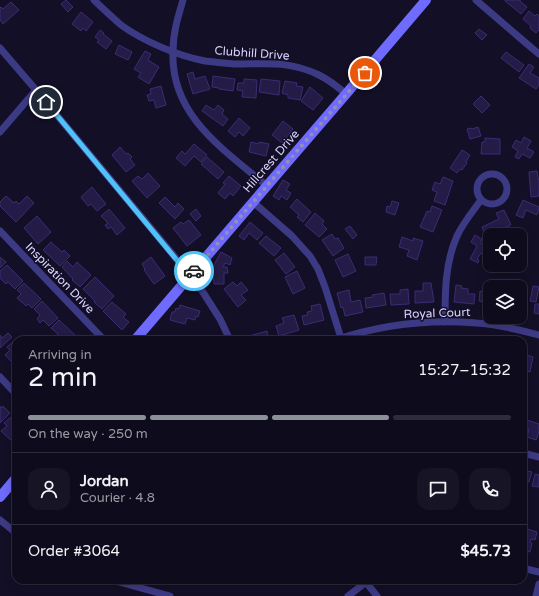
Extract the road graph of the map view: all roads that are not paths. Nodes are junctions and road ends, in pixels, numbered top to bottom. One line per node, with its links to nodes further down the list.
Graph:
1 (94, 0): 6 (street, Clubhill Drive)
2 (183, 0): 6 (street)
3 (426, 0): 9 (street, Hillcrest Drive)
4 (476, 0): 7 (street)
5 (0, 48): 8 (street)
6 (173, 51): 9 (street, Clubhill Drive); 11 (street)
7 (539, 54)
8 (36, 90): 10 (street); 15 (street)
9 (346, 94): 11 (street, Hillcrest Drive)
10 (0, 132)
11 (267, 186): 13 (street, Hillcrest Drive)
12 (481, 200): 12 (street); 16 (street)
13 (253, 202): 15 (street, Hillcrest Drive); 20 (street)
14 (0, 231): 17 (street, Inspiration Drive)
15 (190, 276): 18 (street, Hillcrest Drive); 19 (street)
16 (445, 322): 21 (street, Royal Court); 22 (street, Royal Court)
17 (100, 336)
18 (138, 336)
19 (228, 336)
20 (337, 336)
21 (350, 336)
22 (539, 336)
23 (0, 377): 24 (street)
24 (12, 390)
25 (527, 454): 26 (street)
26 (539, 457)
27 (12, 483): 28 (street)
28 (0, 497)
29 (0, 520): 30 (street)
30 (12, 530)
31 (527, 569): 32 (street)
32 (539, 572)
33 (126, 584): 37 (street)
34 (362, 584): 38 (street)
35 (368, 584): 39 (street)
36 (539, 584): 40 (street)
37 (170, 596)
38 (348, 596)
39 (377, 596)
40 (536, 596)

